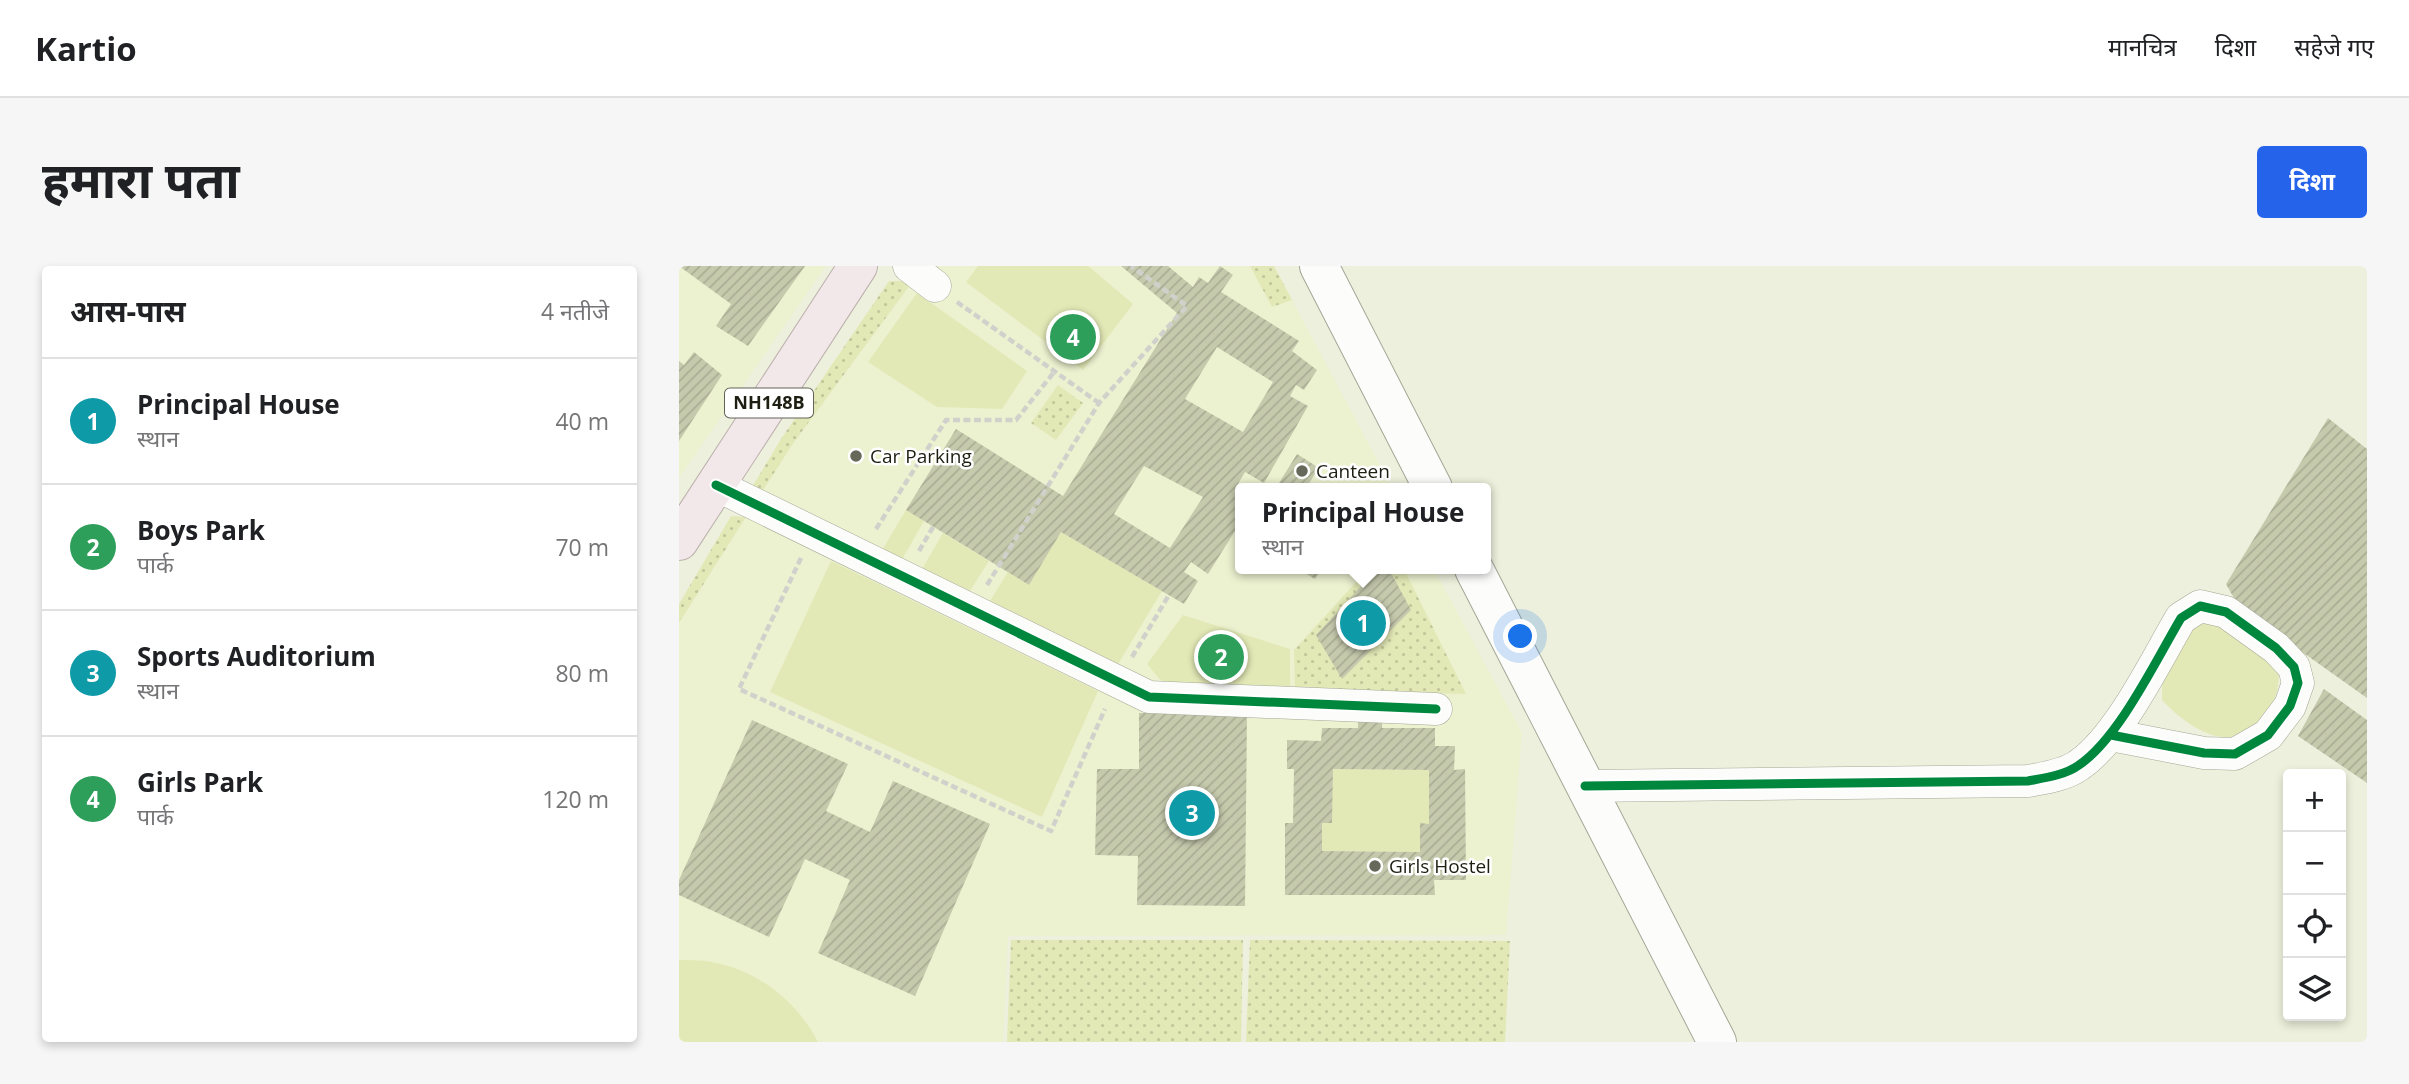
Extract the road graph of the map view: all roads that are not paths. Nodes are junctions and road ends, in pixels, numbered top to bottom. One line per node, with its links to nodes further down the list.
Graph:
1 (858, 266): 6 (highway, NH148B)
2 (909, 266): 4 (street)
3 (1319, 266): 5 (street)
4 (935, 286)
5 (1430, 483)
6 (716, 485): 7 (highway, NH148B); 9 (street)
7 (679, 541)
8 (1477, 574): 11 (street)
9 (1436, 709)
10 (2111, 735): 10 (street); 11 (street)
11 (1585, 786): 12 (street)
12 (1717, 1042)

